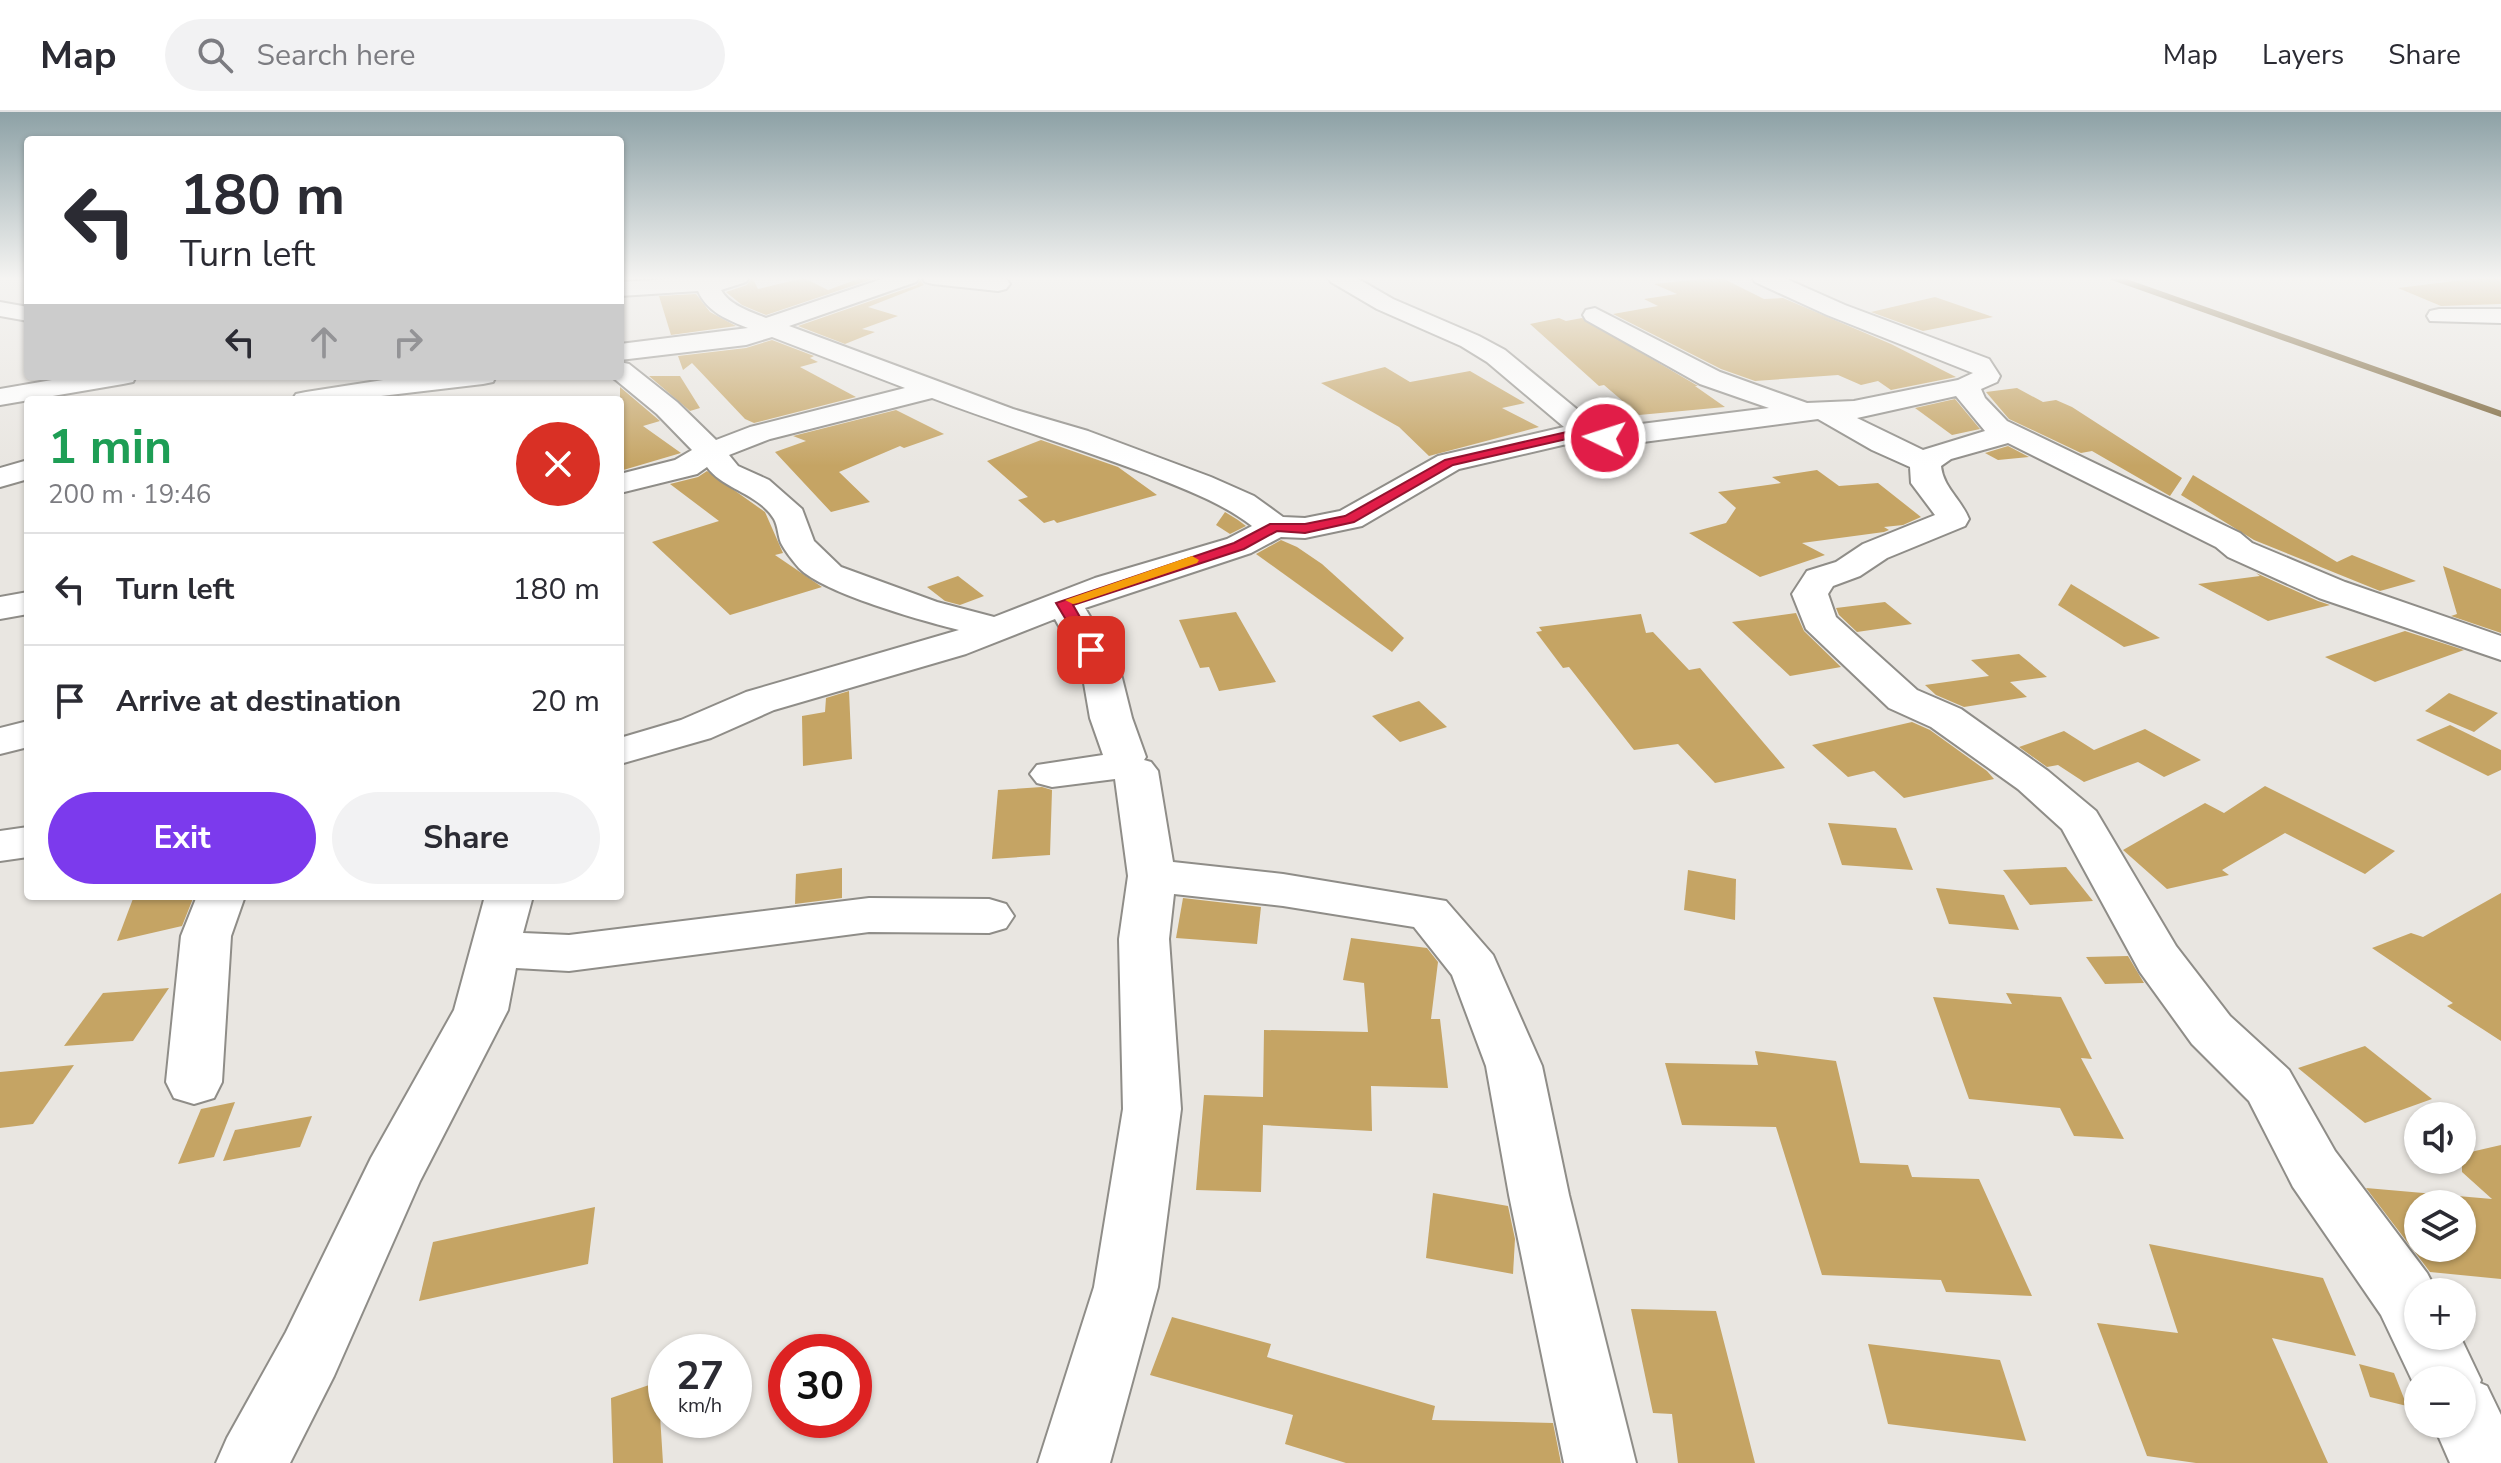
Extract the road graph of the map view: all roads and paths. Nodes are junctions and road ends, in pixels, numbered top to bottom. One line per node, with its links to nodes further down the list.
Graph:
1 (729, 340): 6 (street)
2 (801, 340): 11 (street)
3 (1467, 340): 16 (street)
4 (1641, 340): 14 (street)
5 (1915, 340): 10 (street)
6 (624, 359)
7 (624, 361): 17 (street)
8 (110, 380): 13 (street)
9 (447, 380): 12 (street)
10 (1966, 386): 14 (street); 15 (street)
11 (933, 389): 17 (street); 22 (street)
12 (326, 396)
13 (0, 397)
14 (1819, 411): 16 (street); 18 (street)
15 (1998, 427): 18 (street); 27 (street)
16 (1592, 436): 22 (street)
17 (711, 452): 21 (street); 26 (street)
18 (1925, 462): 40 (street)
19 (24, 470): 20 (street)
20 (0, 478)
21 (624, 483)
22 (1275, 527): 23 (street)
23 (1064, 603): 26 (street); 32 (street)
24 (24, 604): 25 (street)
25 (0, 608)
26 (997, 629): 30 (street)
27 (2501, 649)
28 (24, 735): 29 (street)
29 (0, 741)
30 (624, 750)
31 (1136, 771): 35 (street)
32 (1052, 774)
33 (24, 843): 34 (street)
34 (0, 846)
35 (1152, 876): 43 (street); 44 (street)
36 (220, 900): 39 (street)
37 (989, 916): 38 (street)
38 (501, 922): 42 (street)
39 (194, 1082)
40 (2404, 1294)
41 (2475, 1438): 45 (street)
42 (252, 1463)
43 (1074, 1463)
44 (1600, 1463)
45 (2487, 1463)

